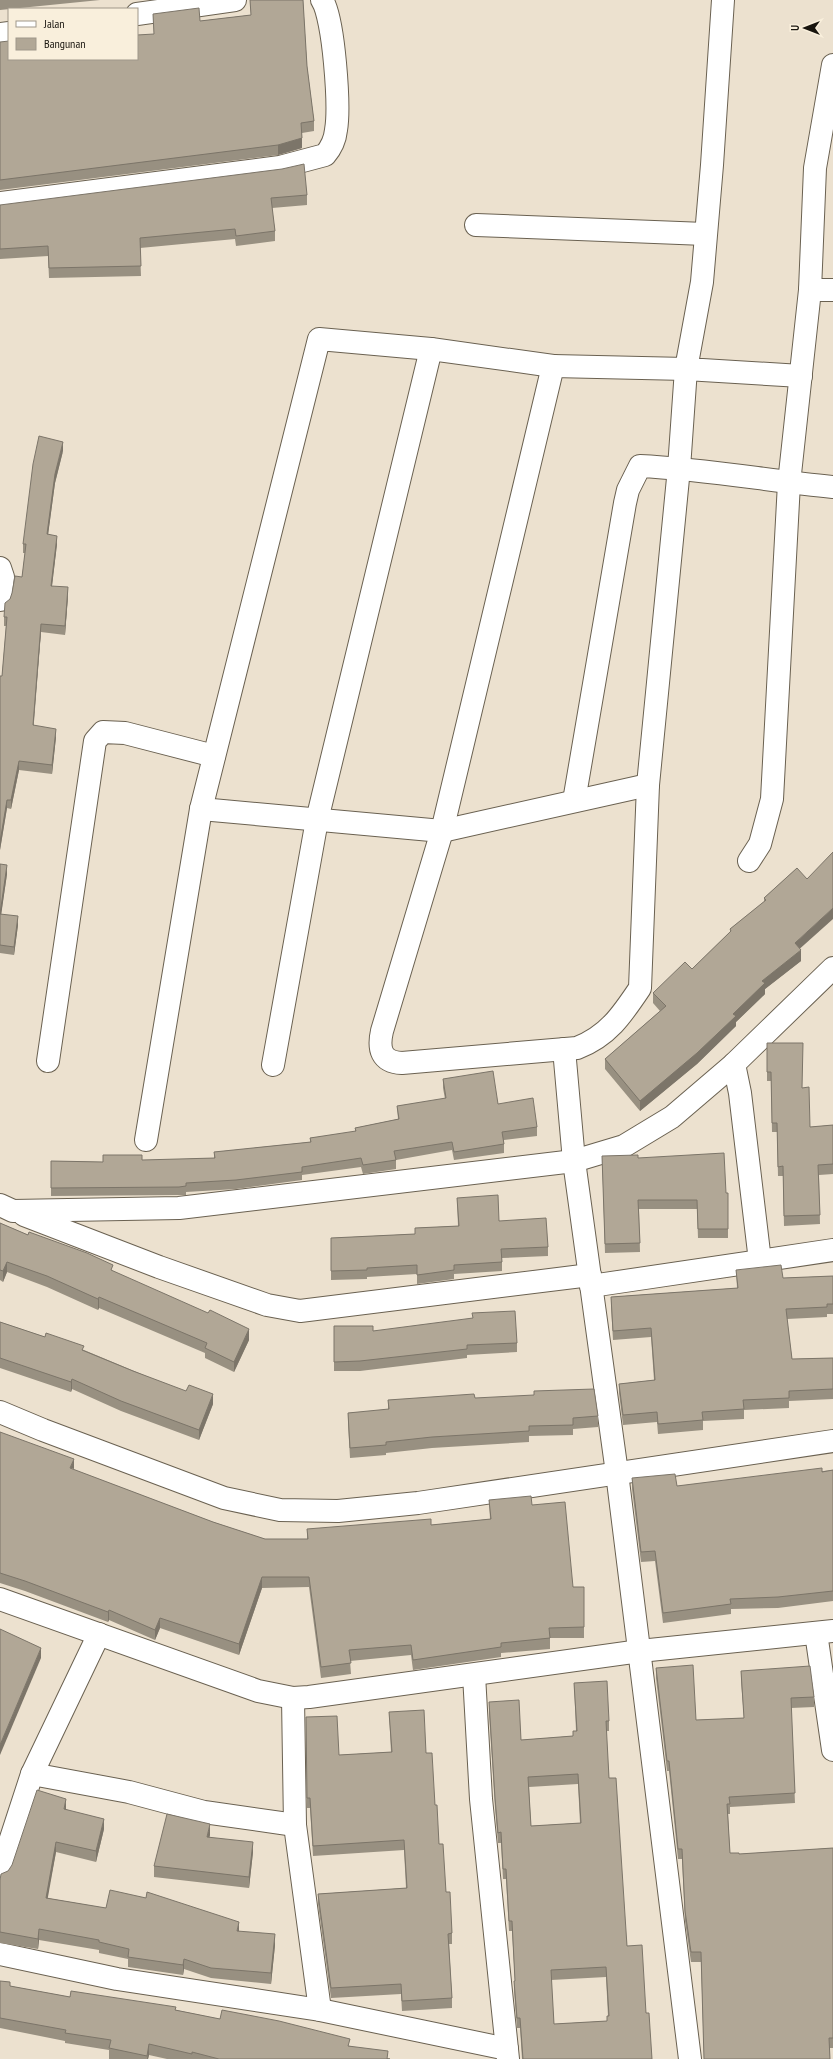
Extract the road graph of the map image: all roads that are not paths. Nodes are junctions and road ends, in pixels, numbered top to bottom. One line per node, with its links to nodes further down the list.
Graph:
1 (231, 0): 4 (street)
2 (322, 0): 6 (street)
3 (723, 0): 8 (street)
4 (138, 14)
5 (833, 65): 9 (street)
6 (0, 203)
7 (476, 225): 8 (street)
8 (705, 234): 13 (street)
9 (810, 290): 10 (street); 14 (street)
10 (833, 290)
11 (431, 349): 12 (street); 20 (street); 24 (street)
12 (553, 366): 13 (street); 25 (street)
13 (686, 369): 14 (street); 15 (street)
14 (801, 376): 16 (street)
15 (679, 468): 16 (street); 21 (street); 22 (street)
16 (789, 483): 17 (street); 26 (street)
17 (833, 486)
18 (0, 568): 19 (street)
19 (0, 600)
20 (214, 756): 23 (street); 29 (street)
21 (648, 785): 22 (street); 28 (street)
22 (574, 801): 25 (street)
23 (201, 809): 24 (street); 32 (street)
24 (317, 820): 25 (street); 31 (street)
25 (442, 831): 28 (street)
26 (749, 861)
27 (833, 968): 30 (street)
28 (564, 1049): 33 (street)
29 (48, 1061)
30 (734, 1064): 33 (street); 36 (street)
31 (273, 1065)
32 (146, 1140)
33 (574, 1162): 34 (street); 37 (street)
34 (7, 1208): 37 (street)
35 (833, 1250): 36 (street)
36 (760, 1261): 37 (street)
37 (590, 1281): 40 (street)
38 (0, 1412): 40 (street)
39 (833, 1441): 40 (street)
40 (617, 1473): 44 (street)
41 (0, 1599): 43 (street)
42 (824, 1632): 44 (street); 47 (street)
43 (99, 1634): 46 (street); 48 (street)
44 (640, 1651): 45 (street); 54 (street)
45 (474, 1675): 46 (street); 53 (street)
46 (294, 1698): 49 (street)
47 (833, 1750)
48 (32, 1774): 49 (street); 50 (street)
49 (294, 1825): 52 (street)
50 (0, 1872)
51 (0, 1954): 52 (street)
52 (320, 2010): 53 (street)
53 (508, 2054)
54 (690, 2059)

